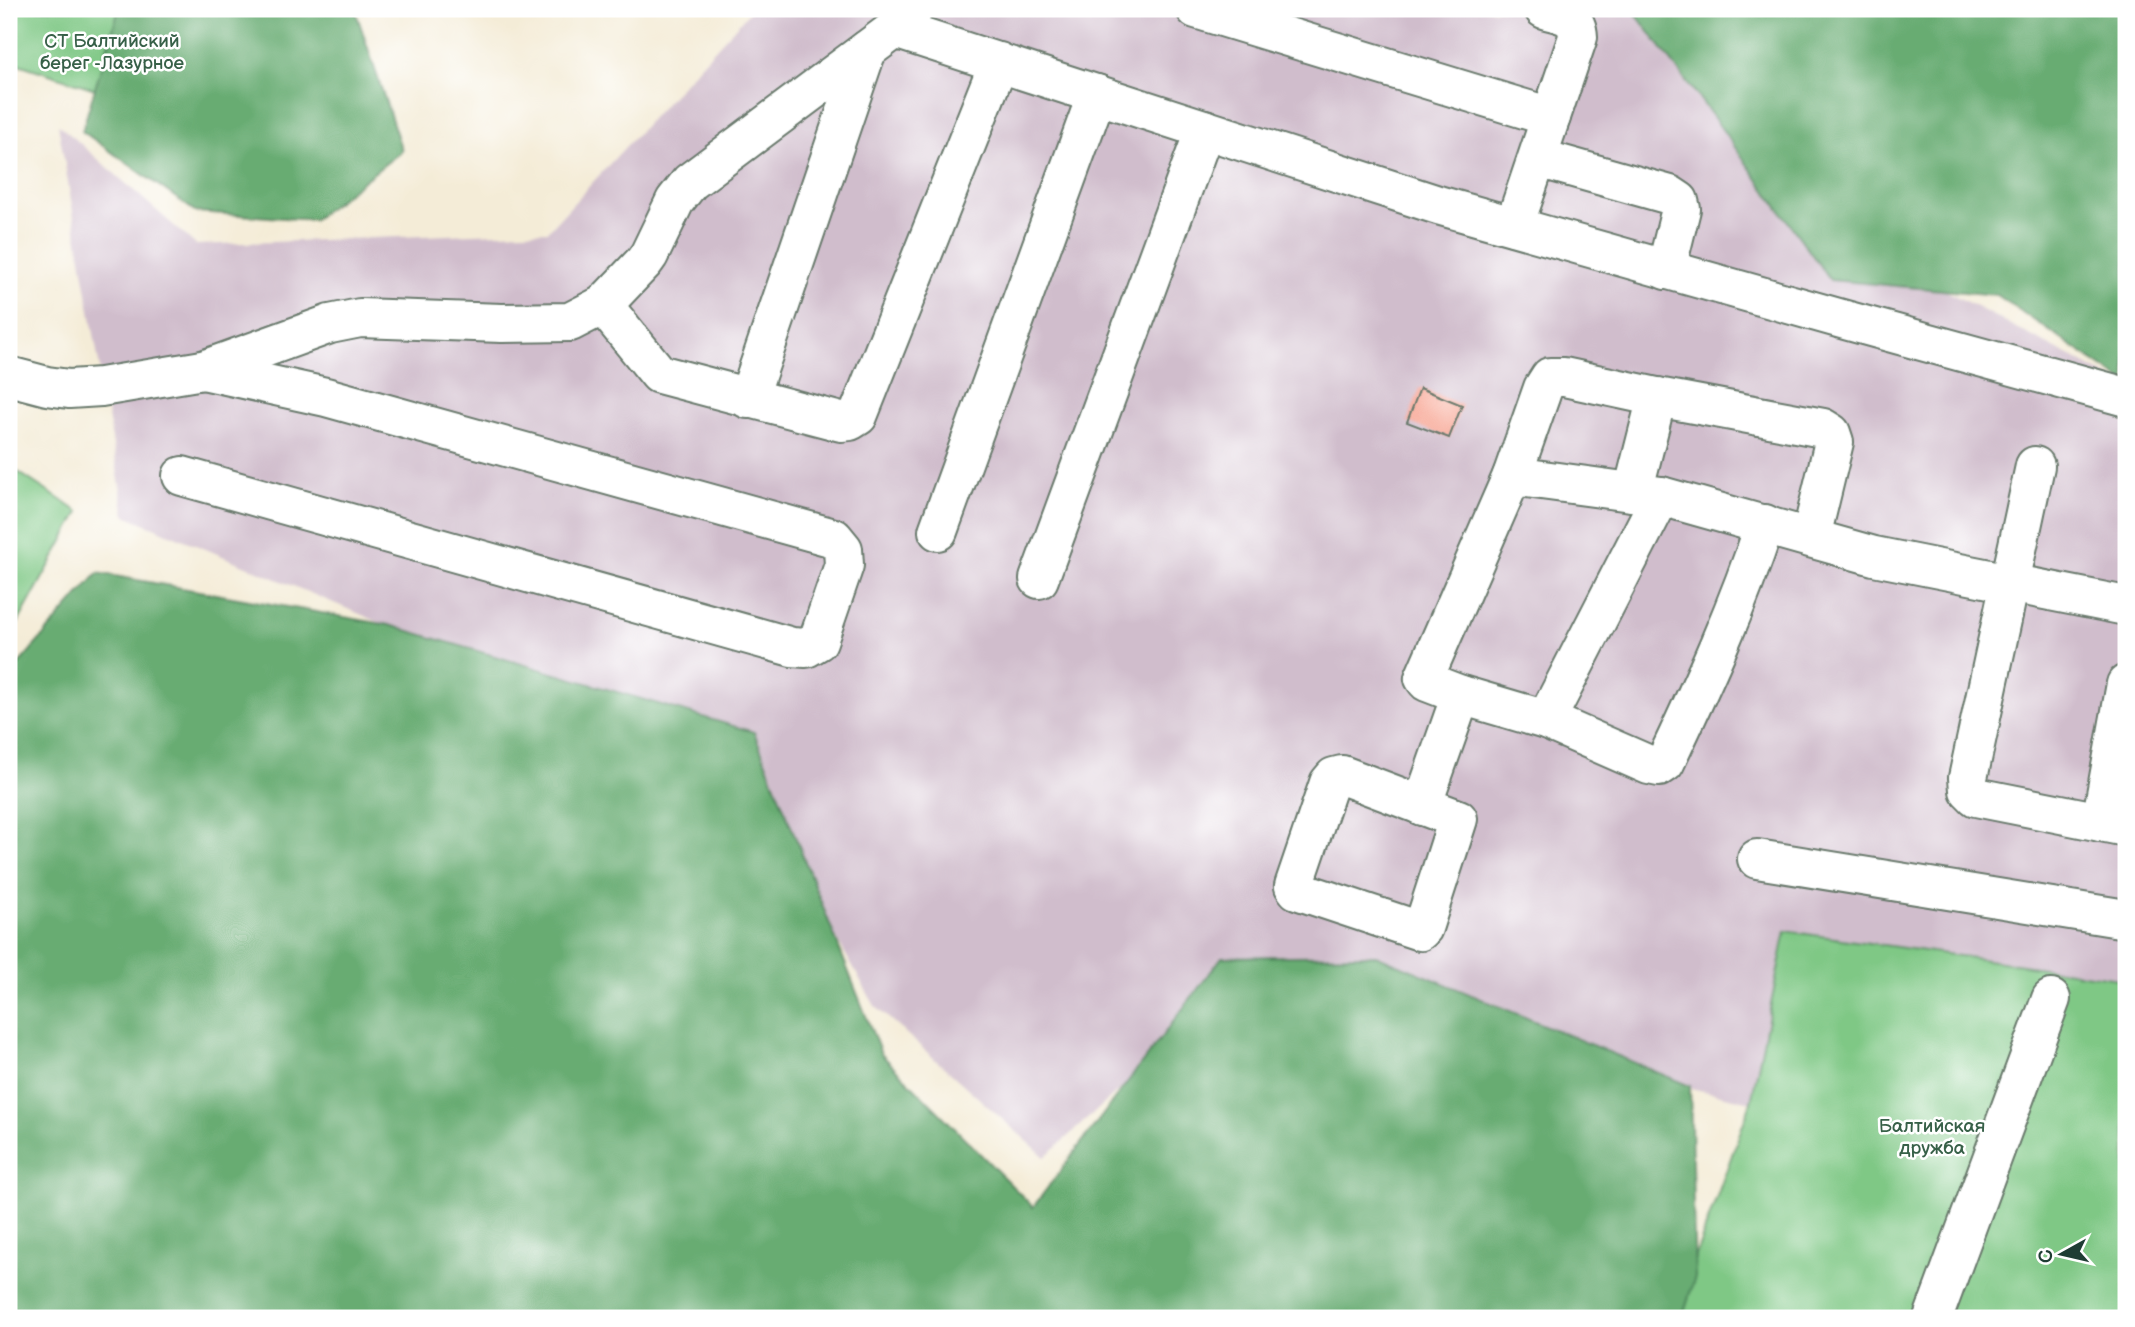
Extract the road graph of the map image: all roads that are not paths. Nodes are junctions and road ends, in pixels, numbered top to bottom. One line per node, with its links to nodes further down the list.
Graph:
1 (1196, 9): 6 (lane)
2 (1544, 9): 6 (lane)
3 (892, 29): 4 (lane); 11 (lane); 16 (lane)
4 (999, 62): 5 (lane); 16 (lane)
5 (1097, 94): 7 (lane); 22 (lane)
6 (1551, 117): 8 (lane)
7 (1205, 129): 9 (lane); 24 (lane)
8 (1538, 158): 9 (lane); 10 (lane)
9 (1514, 226): 10 (lane)
10 (1666, 270): 15 (lane)
11 (603, 305): 12 (lane); 16 (lane)
12 (203, 370): 13 (lane); 18 (lane)
13 (9, 376)
14 (1657, 397): 19 (lane); 20 (lane); 23 (lane)
15 (2126, 397)
16 (748, 399)
17 (2035, 466): 25 (lane)
18 (182, 476)
19 (1512, 476): 20 (lane); 28 (lane)
20 (1647, 494): 21 (lane); 29 (lane)
21 (1765, 524): 23 (lane); 29 (lane)
22 (938, 531)
23 (1811, 537): 25 (lane)
24 (1039, 579)
25 (2011, 583): 26 (lane); 31 (lane)
26 (2126, 606)
27 (2126, 684): 31 (lane)
28 (1461, 695): 29 (lane); 30 (lane)
29 (1546, 720)
30 (1422, 806): 30 (lane)
31 (2114, 825)
32 (1757, 859): 33 (lane)
33 (2126, 919)
34 (2051, 999): 35 (lane)
35 (1933, 1318)

